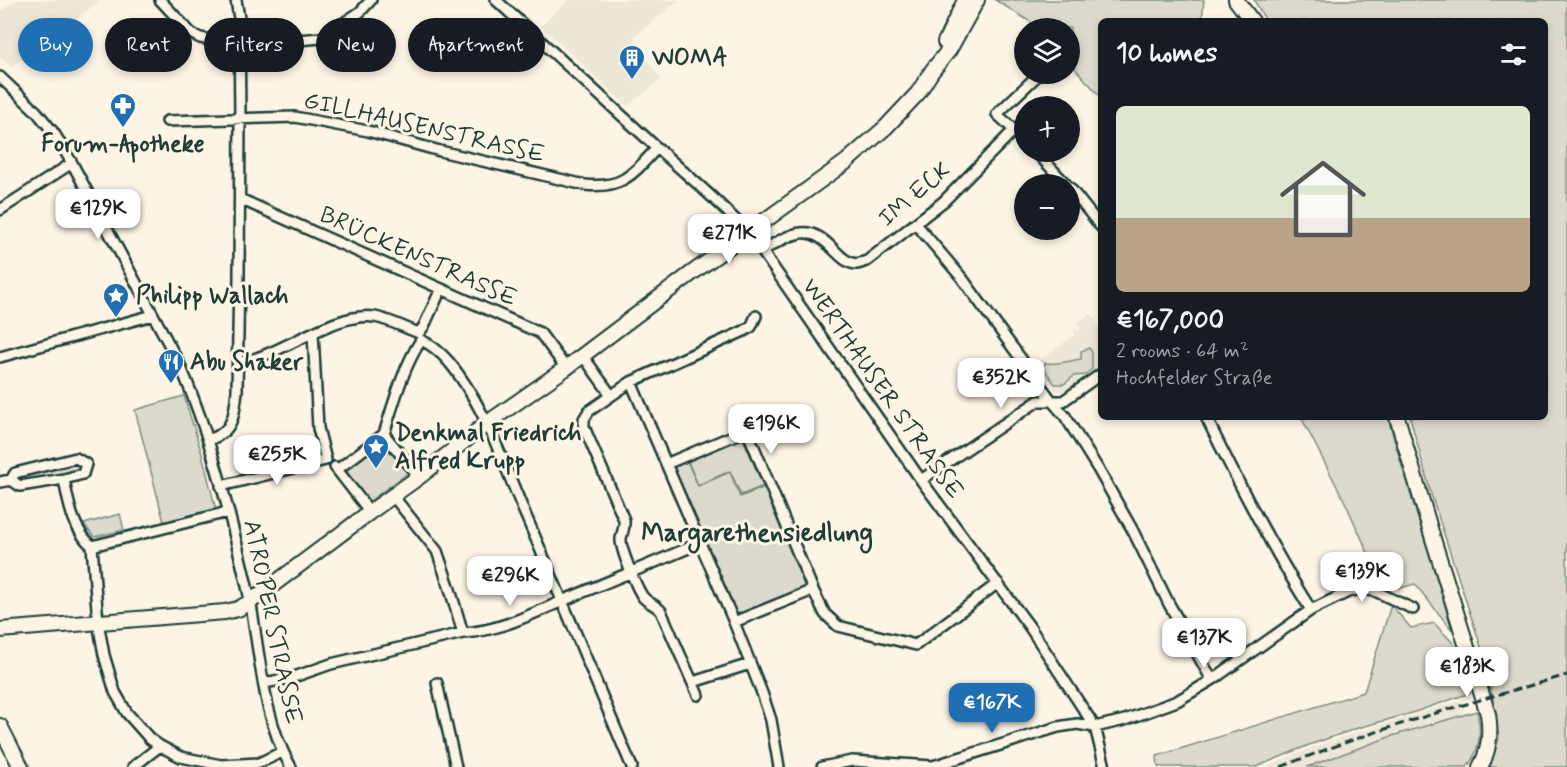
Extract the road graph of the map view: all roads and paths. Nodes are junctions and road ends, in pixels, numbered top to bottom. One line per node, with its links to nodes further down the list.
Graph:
1 (160, 0): 12 (street)
2 (236, 0): 9 (street)
3 (371, 0): 13 (street)
4 (496, 0): 23 (street, WERTHAUSER STRASSE)
5 (965, 0): 14 (main road)
6 (977, 0): 14 (main road)
7 (1236, 0): 10 (main road)
8 (1247, 0): 11 (main road)
9 (240, 18)
10 (1250, 18)
11 (1256, 18)
12 (204, 38)
13 (304, 39)
14 (932, 71): 32 (main road)
15 (240, 72): 20 (street)
16 (0, 77): 25 (street, ATROPER STRASSE)
17 (1028, 84): 18 (street)
18 (1016, 96)
19 (1014, 98): 22 (street)
20 (240, 118): 21 (street, GILLHAUSENSTRASSE); 23 (street, GILLHAUSENSTRASSE); 27 (street)
21 (167, 120)
22 (1014, 130): 31 (street, IM ECK)
23 (657, 148): 32 (street, WERTHAUSER STRASSE)
24 (1045, 162): 26 (street)
25 (72, 163): 29 (street); 35 (street, ATROPER STRASSE)
26 (1057, 174)
27 (240, 199): 34 (street, BRÜCKENSTRASSE); 41 (street)
28 (1080, 200): 30 (street)
29 (0, 210)
30 (1098, 222)
31 (916, 224): 33 (street, IM ECK); 46 (street)
32 (748, 233): 33 (street, WERTHAUSER STRASSE); 39 (main road)
33 (762, 251): 58 (street, WERTHAUSER STRASSE)
34 (441, 289): 38 (street); 42 (street, BRÜCKENSTRASSE)
35 (153, 315): 40 (street); 51 (street, ATROPER STRASSE)
36 (756, 316): 44 (street)
37 (313, 333): 38 (street); 41 (street); 52 (street)
38 (420, 337): 49 (street); 50 (street)
39 (583, 356): 42 (main road); 45 (street)
40 (0, 357)
41 (238, 363): 51 (street)
42 (566, 368): 49 (main road)
43 (1098, 376): 46 (street)
44 (631, 382): 45 (street); 53 (street)
45 (610, 395): 66 (street)
46 (1051, 400): 58 (street); 78 (street)
47 (1208, 420): 72 (street)
48 (1398, 420): 96 (main road)
49 (486, 424): 55 (main road); 69 (street)
50 (384, 434): 54 (street); 55 (street)
51 (208, 440): 60 (street, ATROPER STRASSE)
52 (326, 460): 54 (street); 60 (street)
53 (666, 464): 64 (street); 68 (street)
54 (338, 469): 63 (street)
55 (419, 477): 61 (main road)
56 (64, 479): 57 (street); 57 (street); 65 (street)
57 (11, 480): 59 (street)
58 (921, 480): 67 (street, WERTHAUSER STRASSE)
59 (0, 482)
60 (221, 486): 62 (street, ATROPER STRASSE)
61 (393, 496): 63 (main road); 76 (street)
62 (228, 512): 65 (street); 70 (street, ATROPER STRASSE)
63 (370, 512): 70 (main road)
64 (700, 543): 66 (street); 74 (street)
65 (92, 546): 73 (street)
66 (631, 572): 69 (street); 79 (street)
67 (998, 583): 68 (street); 84 (street, WERTHAUSER STRASSE)
68 (813, 590): 74 (street)
69 (562, 601): 76 (street); 92 (street)
70 (250, 602): 73 (main road); 80 (street, ATROPER STRASSE)
71 (1413, 609): 72 (street)
72 (1311, 610): 78 (street)
73 (98, 622): 75 (main road); 85 (street)
74 (734, 622): 77 (street)
75 (0, 630)
76 (463, 633): 80 (street)
77 (750, 664): 79 (street); 93 (street)
78 (1212, 680): 84 (street)
79 (693, 682): 82 (street)
80 (264, 683): 86 (street, ATROPER STRASSE)
81 (437, 683): 91 (street)
82 (698, 694)
83 (0, 726): 88 (main road)
84 (1095, 727): 87 (street); 95 (street, WERTHAUSER STRASSE)
85 (160, 746): 86 (street); 89 (street)
86 (282, 752): 90 (street, ATROPER STRASSE)
87 (933, 766): 94 (street)
88 (21, 767)
89 (133, 767)
90 (291, 767)
91 (456, 767)
92 (632, 767)
93 (779, 767)
94 (822, 767)
95 (1105, 767)
96 (1480, 767)

